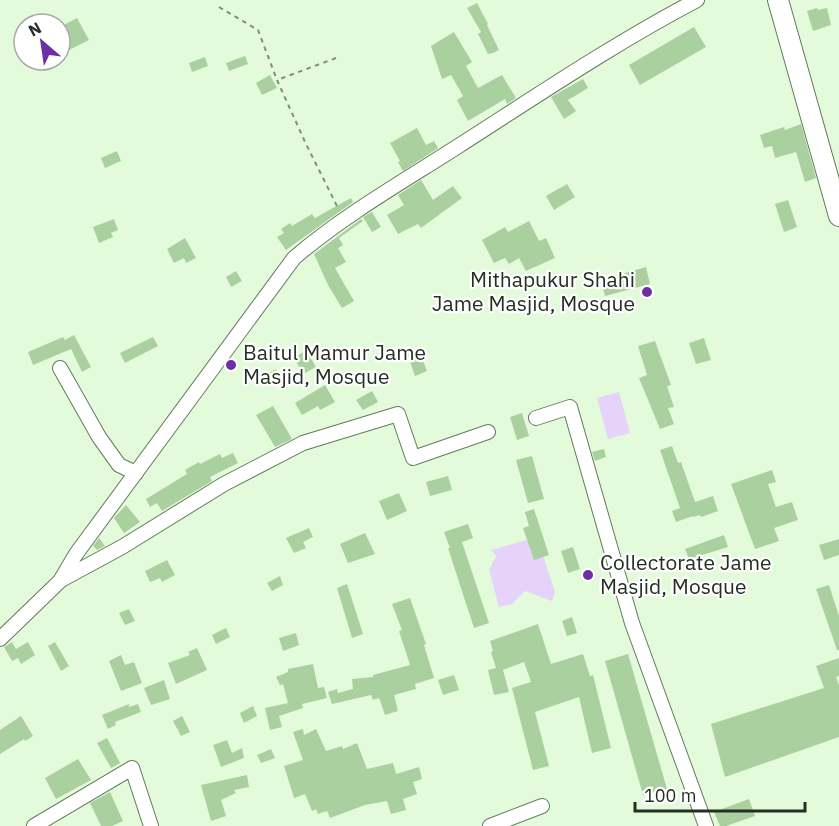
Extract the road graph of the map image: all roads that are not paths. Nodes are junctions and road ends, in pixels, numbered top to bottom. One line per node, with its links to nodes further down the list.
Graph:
1 (697, 0): 7 (street)
2 (778, 0): 3 (highway)
3 (839, 216)
4 (60, 368): 7 (street)
5 (536, 418): 14 (street)
6 (488, 432): 8 (street)
7 (136, 473): 8 (street)
8 (60, 581): 9 (street)
9 (0, 639)
10 (542, 806): 13 (street)
11 (34, 826): 12 (street)
12 (151, 826)
13 (490, 826)
14 (706, 826)

